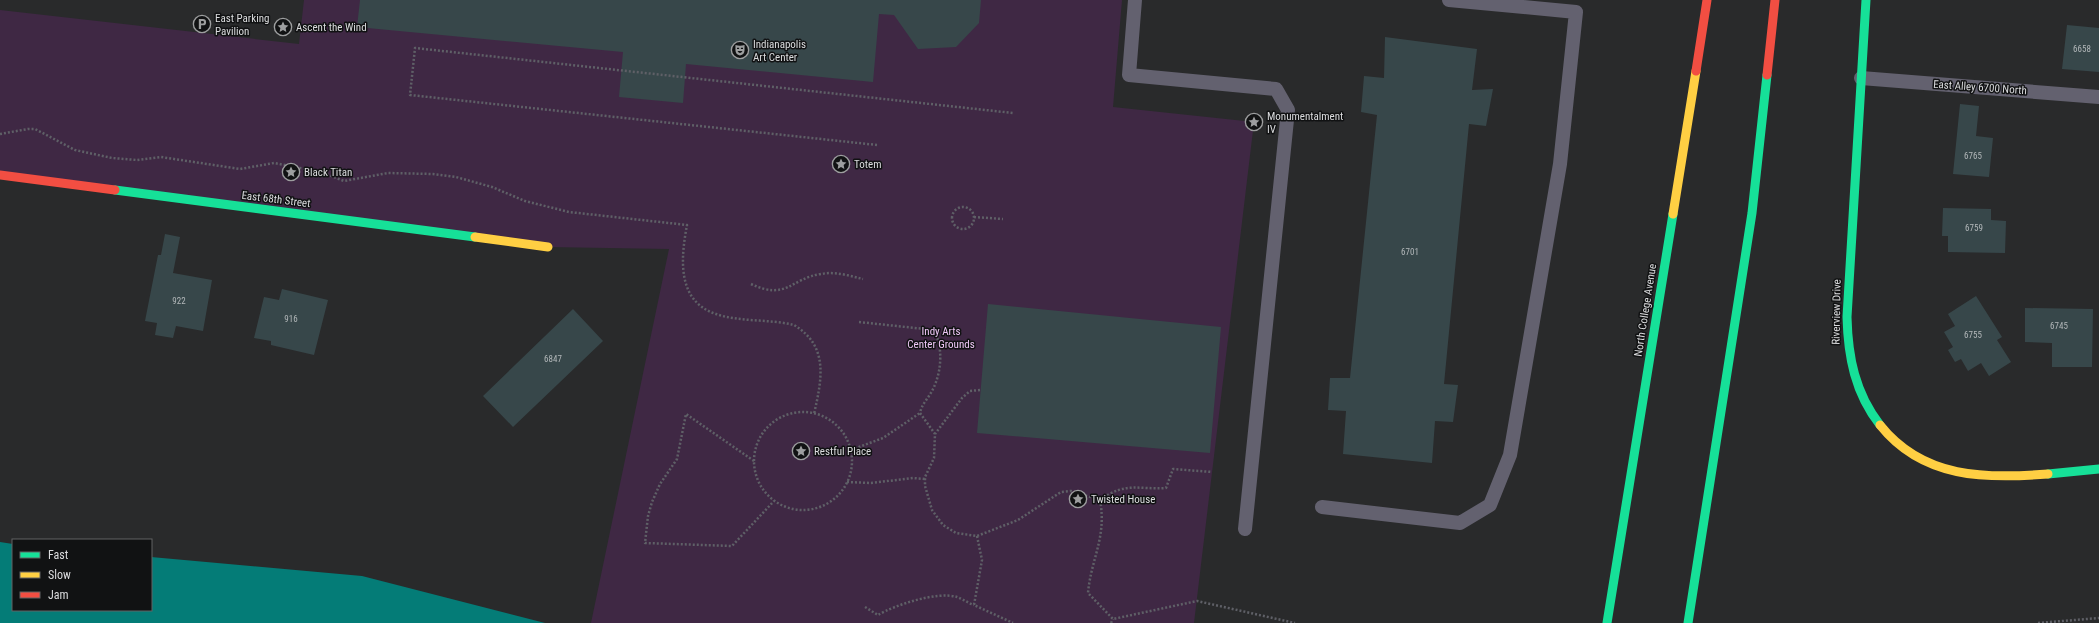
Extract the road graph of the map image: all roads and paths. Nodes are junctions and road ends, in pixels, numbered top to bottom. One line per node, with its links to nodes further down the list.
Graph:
1 (1135, 0): 31 (lane)
2 (1449, 0): 30 (lane)
3 (1707, 0): 40 (main road, North College Avenue)
4 (1775, 0): 41 (main road)
5 (1866, 0): 6 (main road, Riverview Drive)
6 (1861, 78): 7 (lane, East Alley 6700 North); 24 (main road, Riverview Drive)
7 (2099, 97)
8 (1013, 113): 10 (path)
9 (0, 134): 20 (path)
10 (877, 145)
11 (0, 175): 14 (main road, East 68th Street)
12 (974, 217): 12 (path); 13 (path)
13 (1003, 219)
14 (548, 247)
15 (864, 279): 16 (path)
16 (751, 284)
17 (859, 322): 19 (path)
18 (980, 390): 21 (path)
19 (920, 413): 21 (path); 22 (path)
20 (814, 414): 22 (path); 23 (path)
21 (935, 434): 26 (path)
22 (851, 450): 27 (path)
23 (754, 460): 29 (path); 29 (path)
24 (2099, 469)
25 (1212, 472): 28 (path)
26 (925, 480): 27 (path); 32 (path)
27 (847, 482): 29 (path)
28 (1100, 500): 32 (path); 36 (path)
29 (774, 501)
30 (1322, 507)
31 (1244, 529)
32 (977, 536): 33 (path)
33 (974, 605): 34 (path); 37 (path)
34 (865, 607)
35 (2099, 618): 42 (path)
36 (1113, 619): 38 (path); 39 (path)
37 (1013, 623)
38 (1111, 623)
39 (1295, 623)
40 (1607, 623)
41 (1688, 623)
42 (2038, 623)

